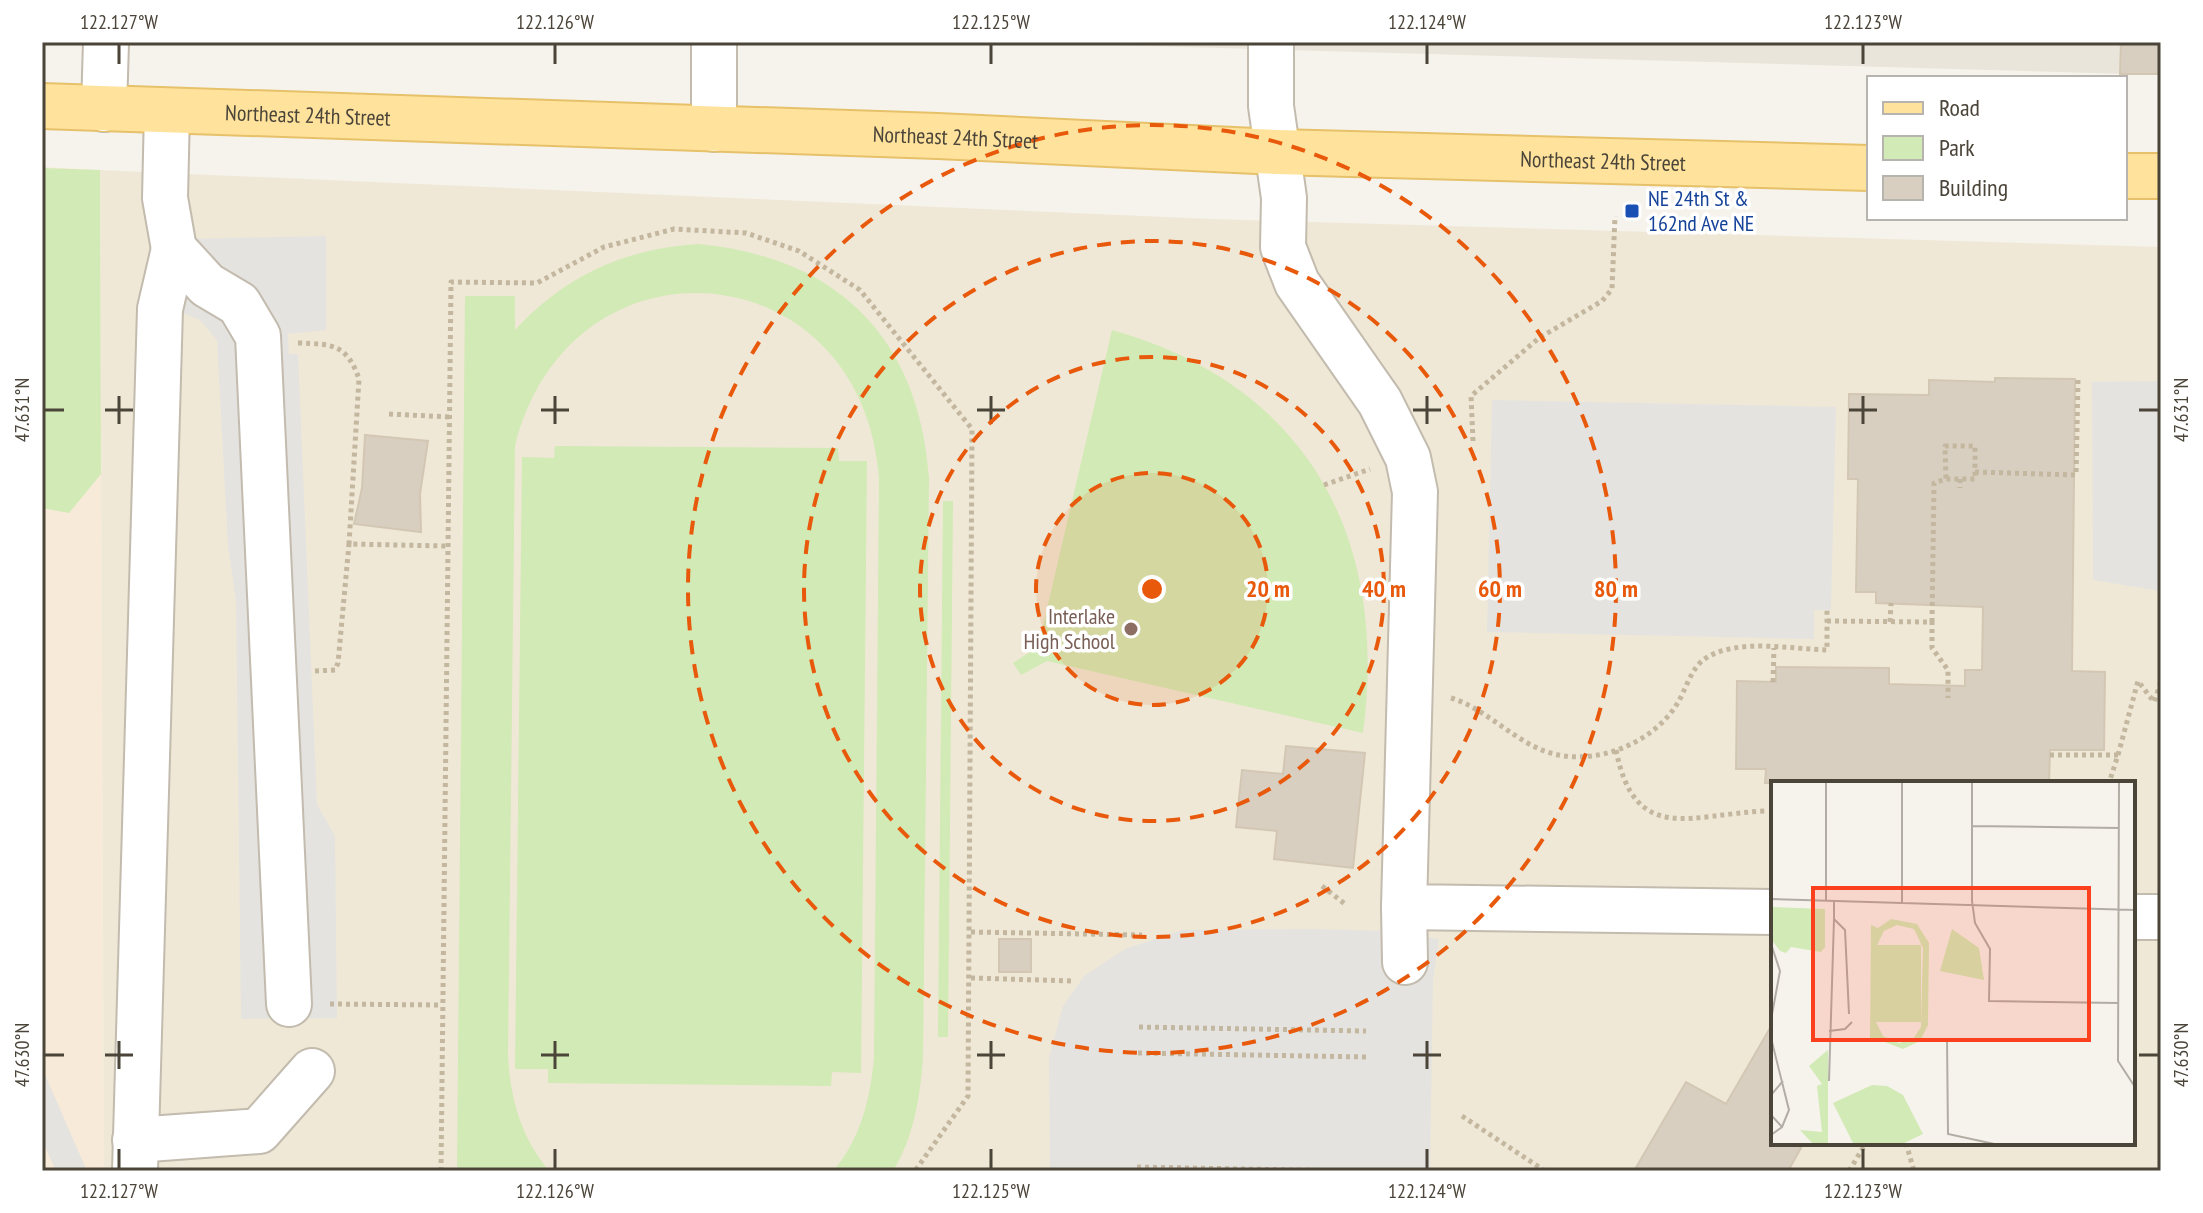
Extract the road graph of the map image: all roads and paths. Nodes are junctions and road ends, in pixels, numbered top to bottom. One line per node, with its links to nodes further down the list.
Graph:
1 (106, 42): 5 (street)
2 (714, 42): 7 (street)
3 (1271, 42): 8 (street)
4 (42, 106): 5 (main road, Northeast 24th Street)
5 (104, 109): 6 (main road, Northeast 24th Street)
6 (167, 111): 7 (main road, Northeast 24th Street); 13 (street)
7 (714, 129): 8 (main road, Northeast 24th Street)
8 (1277, 152): 9 (main road, Northeast 24th Street); 47 (street)
9 (1867, 168)
10 (2127, 176): 11 (main road)
11 (2161, 176)
12 (1615, 216): 18 (path)
13 (174, 249): 14 (street); 66 (street)
14 (259, 342): 25 (path); 56 (street)
15 (2078, 380): 20 (path)
16 (389, 414): 17 (path)
17 (450, 417): 26 (path); 36 (path)
18 (1473, 441)
19 (1379, 467): 23 (path)
20 (1975, 472): 21 (path); 22 (path)
21 (1946, 479): 22 (path); 31 (path)
22 (1960, 479): 24 (path)
23 (1324, 485)
24 (1960, 488)
25 (349, 544): 26 (path); 33 (path)
26 (447, 546): 57 (path)
27 (1891, 603): 30 (path)
28 (1827, 610): 29 (path)
29 (1827, 621): 30 (path); 32 (path)
30 (1890, 622): 31 (path)
31 (1932, 622): 39 (path)
32 (1774, 648): 34 (path); 40 (path)
33 (338, 663)
34 (1773, 682)
35 (2161, 682): 42 (path)
36 (971, 695): 37 (path); 51 (path)
37 (982, 695)
38 (1439, 695): 40 (path)
39 (1948, 698)
40 (1616, 750): 44 (path)
41 (2050, 755): 42 (path)
42 (2118, 755): 43 (path)
43 (2110, 781)
44 (1765, 811)
45 (1322, 886): 46 (path)
46 (1345, 904)
47 (1404, 907): 48 (street); 53 (street)
48 (1771, 912)
49 (2135, 917): 50 (street)
50 (2161, 917)
51 (971, 932): 52 (path); 54 (path)
52 (1142, 935)
53 (1405, 962)
54 (971, 978): 55 (path); 69 (path)
55 (1074, 981)
56 (289, 1004): 57 (path)
57 (442, 1005): 68 (path)
58 (1139, 1027): 59 (path)
59 (1366, 1031)
60 (1138, 1053): 61 (path)
61 (1366, 1057)
62 (312, 1071): 66 (street)
63 (1462, 1116): 71 (path)
64 (1865, 1145): 72 (path)
65 (1907, 1145): 73 (path)
66 (135, 1156)
67 (1137, 1167): 70 (path)
68 (441, 1171)
69 (915, 1171)
70 (1346, 1171)
71 (1545, 1171)
72 (1849, 1171)
73 (1914, 1171)

